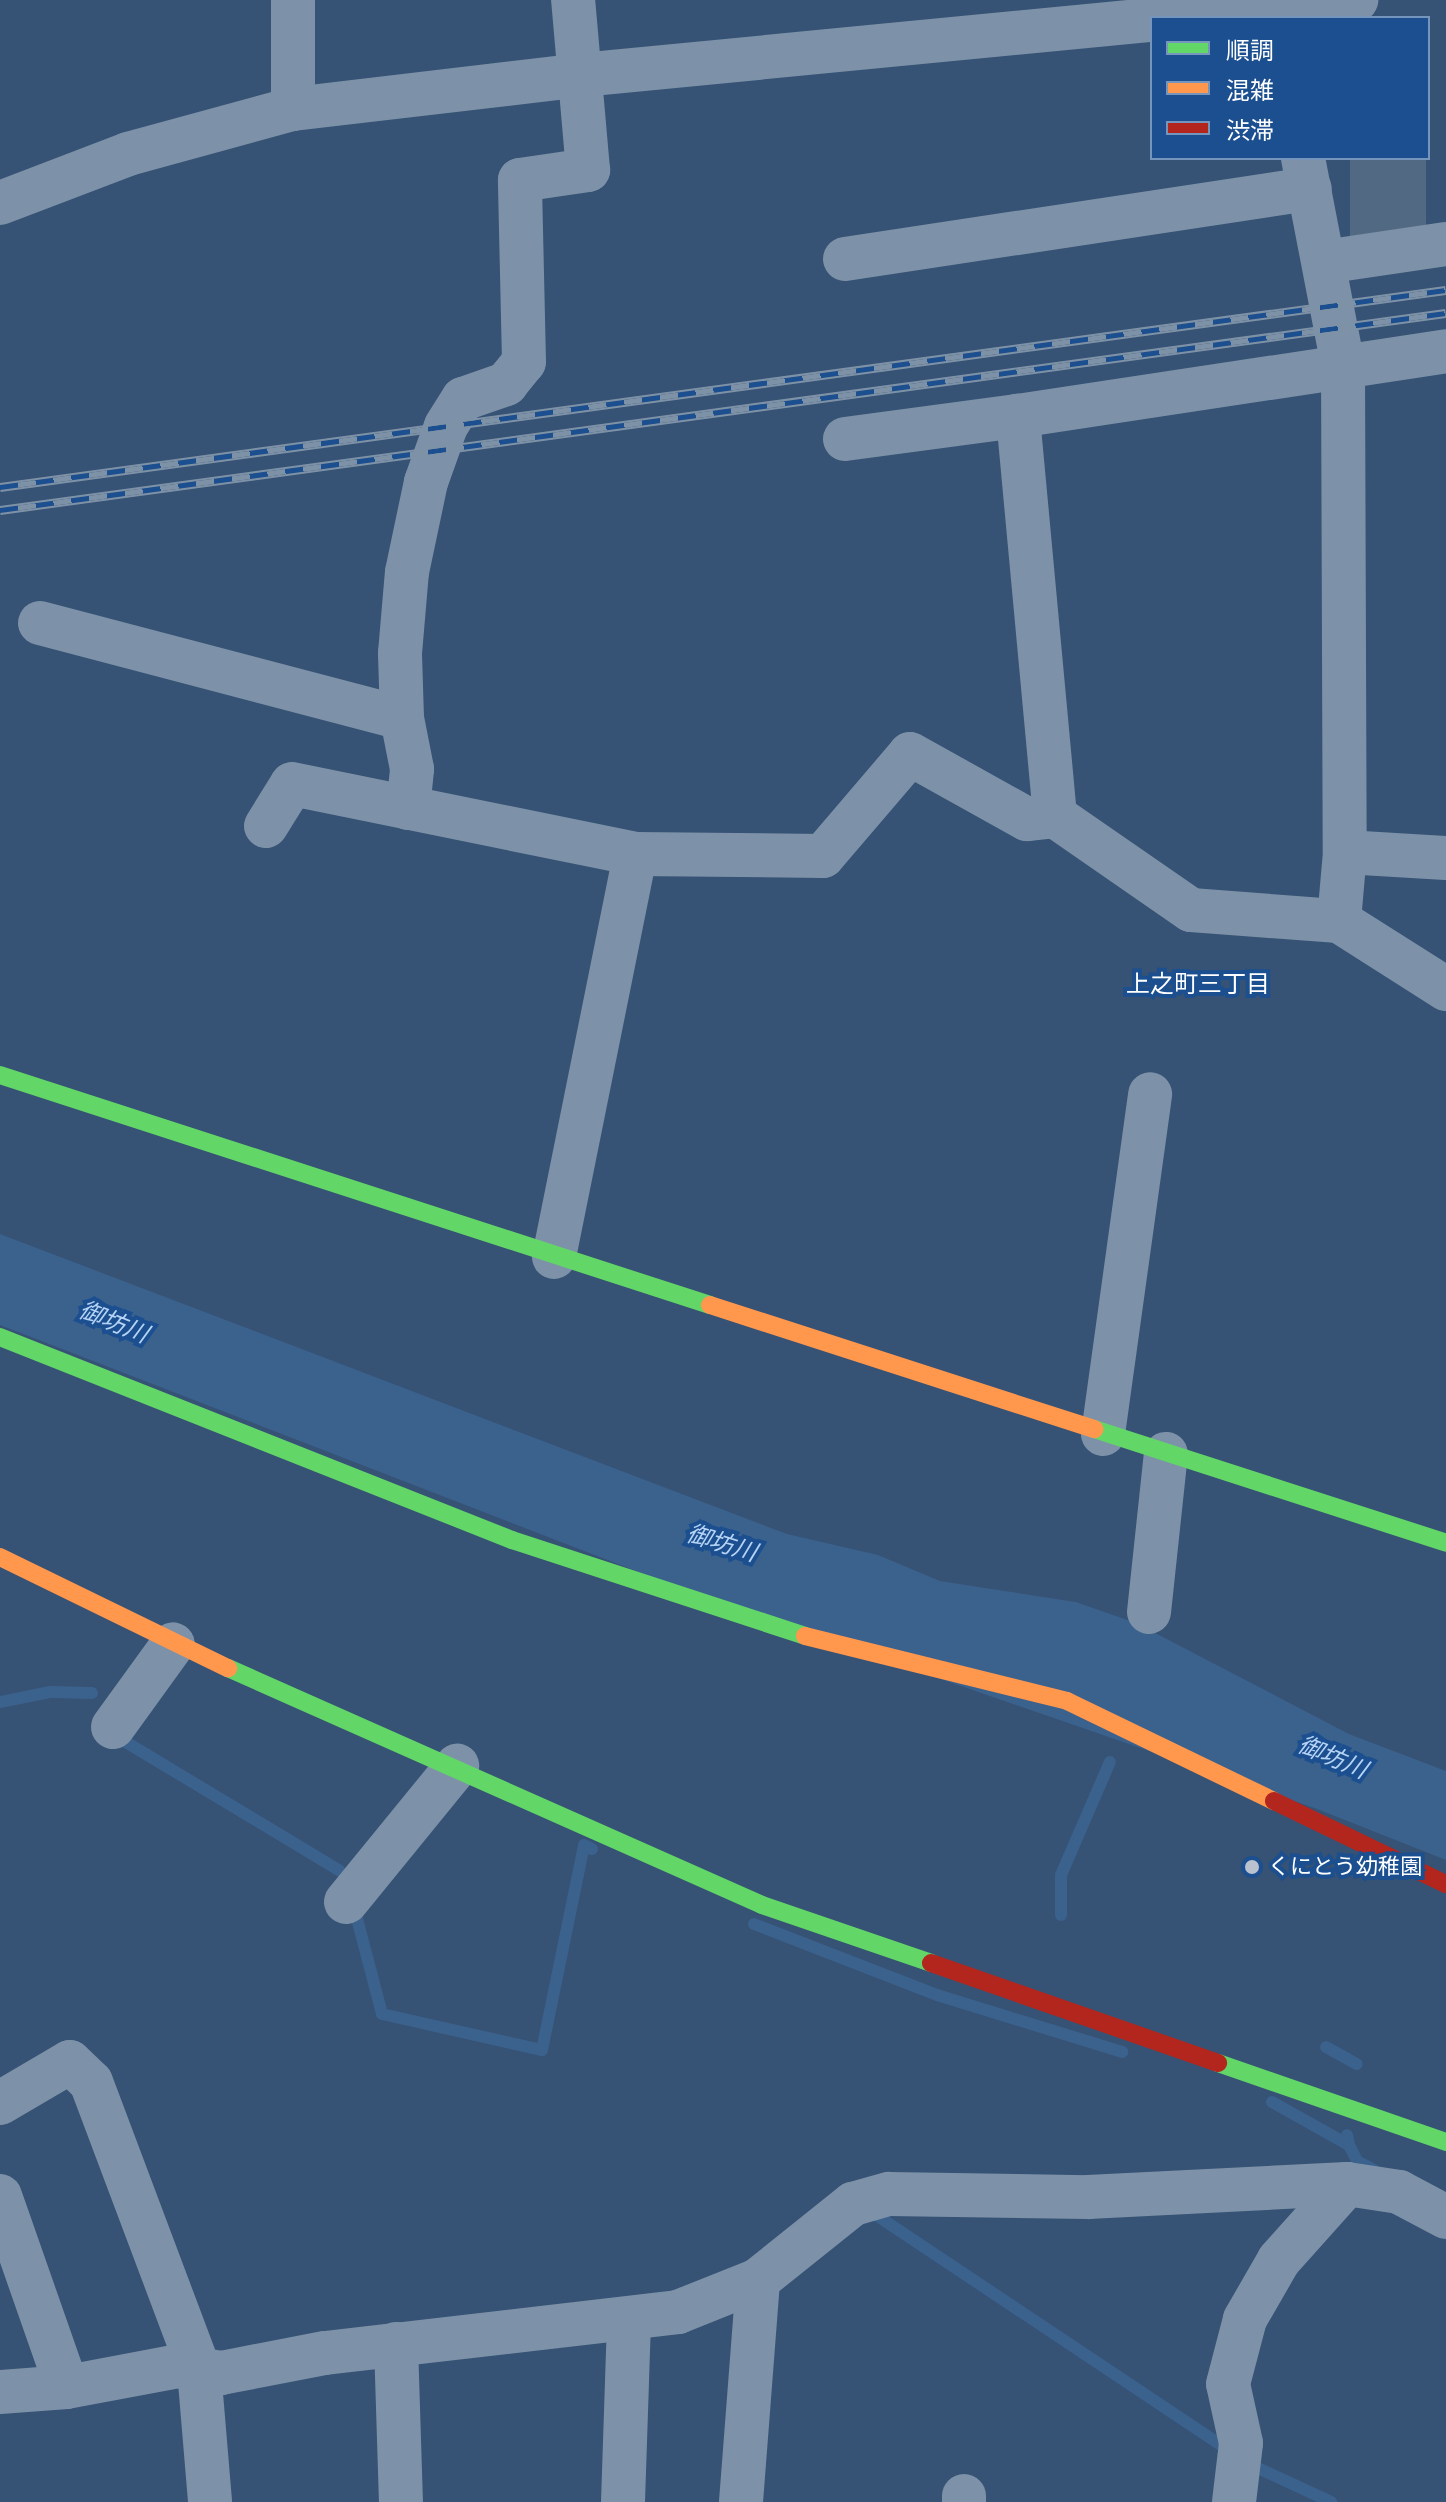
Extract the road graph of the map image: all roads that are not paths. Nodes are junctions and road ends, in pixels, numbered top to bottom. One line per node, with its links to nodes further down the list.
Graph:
1 (293, 0): 8 (street)
2 (573, 0): 7 (street)
3 (1356, 0): 4 (street)
4 (1276, 8): 5 (street)
5 (1193, 16)
6 (1150, 20): 7 (street)
7 (581, 75): 8 (street); 19 (street)
8 (293, 109): 10 (street)
9 (1307, 174): 12 (street); 13 (street)
10 (0, 203)
11 (1446, 244): 13 (street)
12 (845, 259)
13 (1324, 262): 15 (street)
14 (1446, 351): 15 (street)
15 (1343, 365): 16 (street); 23 (street)
16 (1018, 416): 17 (street); 21 (street)
17 (845, 439)
18 (40, 623): 19 (street)
19 (402, 718): 20 (street)
20 (408, 808): 22 (street); 24 (street)
21 (1055, 816): 24 (street); 26 (street)
22 (266, 826)
23 (1345, 852): 25 (street); 26 (street)
24 (635, 854): 30 (street)
25 (1446, 858)
26 (1339, 921): 27 (street)
27 (1446, 989)
28 (0, 1075): 30 (street)
29 (1150, 1094): 32 (street)
30 (554, 1257): 32 (street)
31 (0, 1337): 40 (street)
32 (1103, 1434): 33 (street)
33 (1166, 1454): 34 (street); 36 (street)
34 (1446, 1543)
35 (0, 1557): 37 (street)
36 (1149, 1612)
37 (173, 1644): 38 (street); 39 (street)
38 (113, 1727)
39 (457, 1766): 41 (street); 43 (street)
40 (1446, 1884)
41 (346, 1902)
42 (0, 2103): 50 (street)
43 (1446, 2142)
44 (1347, 2184): 46 (street); 47 (street); 57 (street)
45 (0, 2196): 51 (street)
46 (1440, 2202)
47 (758, 2280): 48 (street); 56 (street)
48 (629, 2320): 49 (street); 55 (street)
49 (396, 2344): 50 (street); 54 (street)
50 (199, 2370): 51 (street); 53 (street)
51 (67, 2387): 52 (street)
52 (0, 2392)
53 (210, 2502)
54 (401, 2502)
55 (623, 2502)
56 (741, 2502)
57 (1234, 2502)

